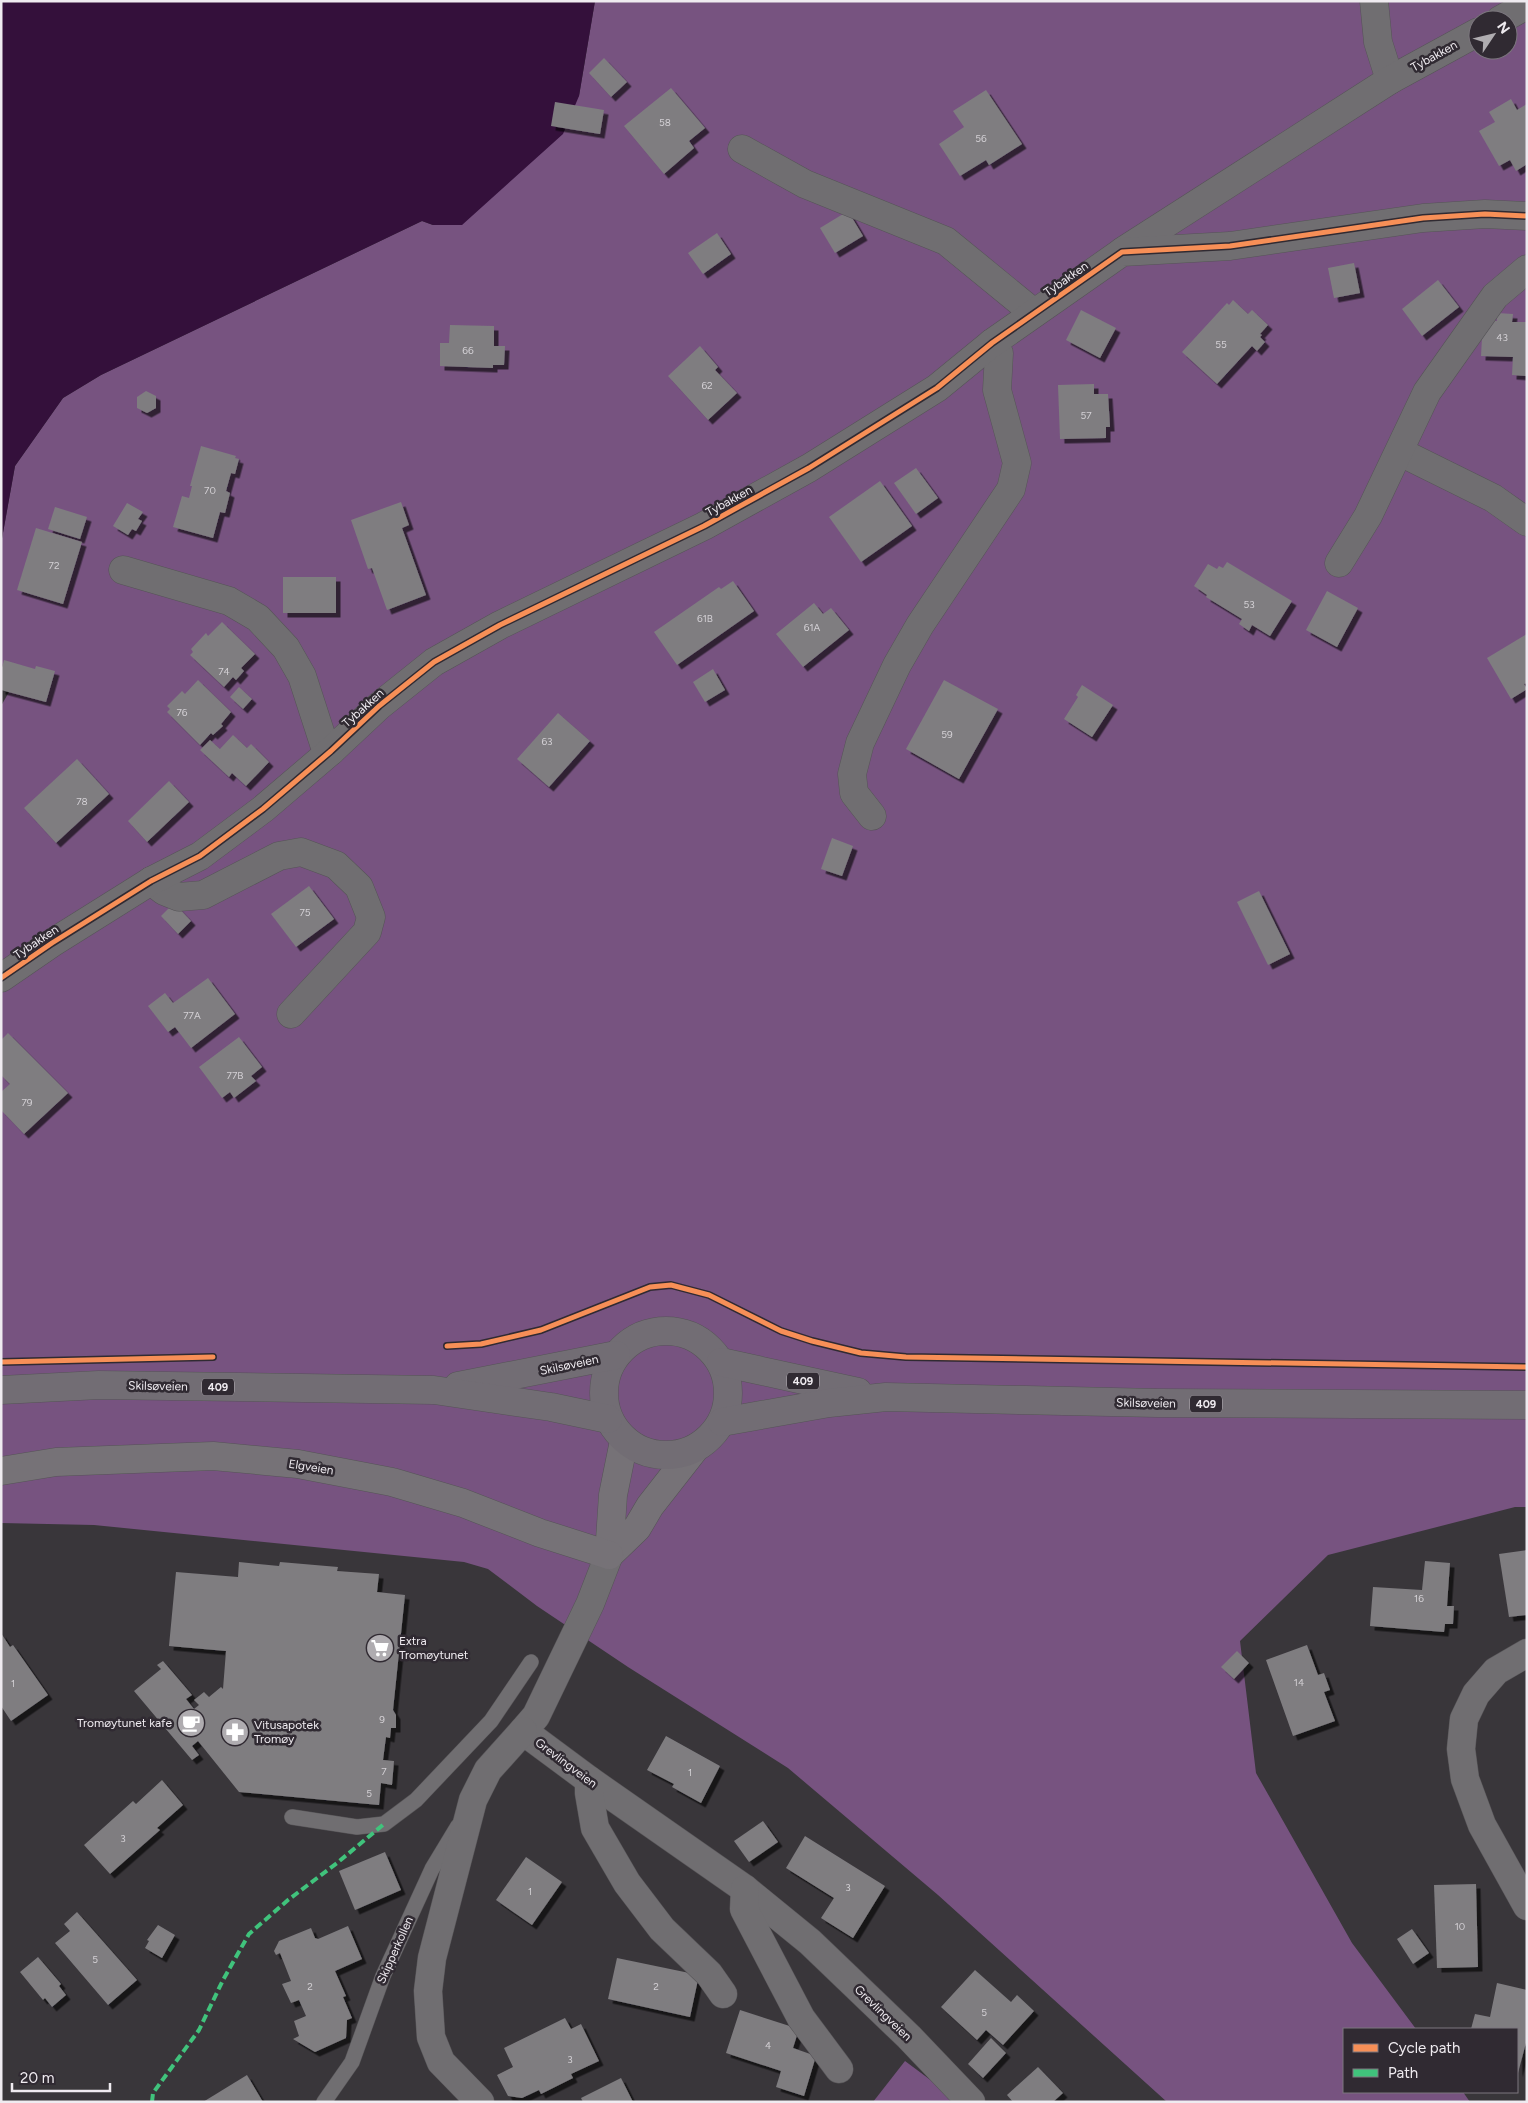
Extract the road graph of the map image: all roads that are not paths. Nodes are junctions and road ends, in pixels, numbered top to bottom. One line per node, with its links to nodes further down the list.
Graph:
1 (1374, 1): 3 (street)
2 (1468, 37): 3 (street, Tybakken)
3 (1390, 80): 6 (street, Tybakken)
4 (742, 149): 8 (street)
5 (1527, 216): 6 (street)
6 (1122, 252): 8 (street, Tybakken)
7 (1527, 268): 10 (street)
8 (1034, 313): 9 (street, Tybakken)
9 (992, 344): 14 (street, Tybakken); 15 (street)
10 (1400, 452): 11 (street); 12 (street)
11 (1527, 522)
12 (1338, 563)
13 (123, 570): 14 (street)
14 (331, 751): 16 (street, Tybakken)
15 (872, 816)
16 (151, 881): 17 (street, Tybakken); 18 (street)
17 (1, 978)
18 (291, 1014)
19 (616, 1355): 20 (main road, 409); 22 (main road, Skilsøveien / 409); 25 (main road, 409)
20 (721, 1362): 23 (main road, Skilsøveien / 409); 26 (main road, 409)
21 (1, 1390): 22 (main road, Skilsøveien / 409)
22 (434, 1390): 25 (main road, Skilsøveien / 409)
23 (886, 1397): 24 (main road, Skilsøveien / 409); 26 (main road, Skilsøveien / 409)
24 (1527, 1405)
25 (608, 1419): 27 (main road, 409)
26 (722, 1422): 28 (main road, 409)
27 (624, 1441): 28 (main road, 409); 30 (main road)
28 (692, 1451): 30 (main road)
29 (1, 1471): 30 (main road, Elgveien)
30 (609, 1555): 33 (street, Grevlingveien)
31 (1527, 1653): 38 (street)
32 (531, 1662): 36 (lane)
33 (523, 1731): 34 (street, Grevlingveien); 35 (street, Skipperkollen)
34 (589, 1780): 37 (street, Grevlingveien); 39 (street)
35 (473, 1800): 41 (lane, Skipperkollen); 42 (street, Skipperkollen)
36 (292, 1818)
37 (745, 1889): 40 (street); 43 (street, Grevlingveien)
38 (1527, 1906)
39 (724, 1994)
40 (839, 2069)
41 (324, 2102)
42 (480, 2102)
43 (971, 2102)

